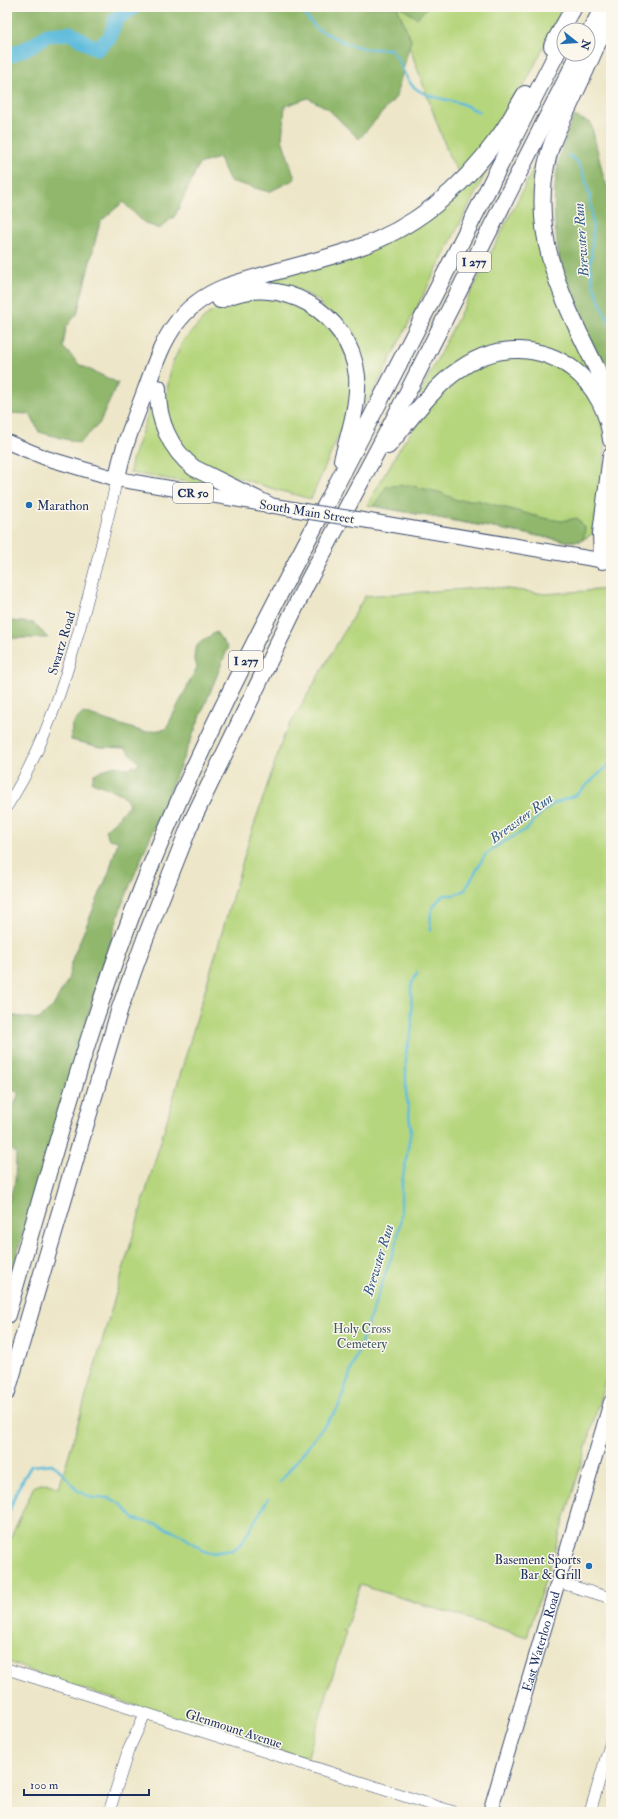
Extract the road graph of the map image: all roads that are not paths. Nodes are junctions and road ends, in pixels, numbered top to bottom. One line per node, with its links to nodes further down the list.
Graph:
1 (574, 7): 15 (highway)
2 (581, 7): 5 (highway)
3 (603, 7): 6 (highway)
4 (611, 11): 10 (highway)
5 (573, 22)
6 (595, 22)
7 (556, 55): 16 (highway, I 277)
8 (575, 62): 14 (highway, I 277)
9 (158, 388): 15 (highway); 16 (highway); 17 (highway)
10 (611, 399)
11 (611, 440): 14 (highway)
12 (7, 442): 15 (main road, South Main Street)
13 (611, 456): 19 (highway)
14 (367, 470): 22 (highway, I 277)
15 (117, 479): 17 (main road, South Main Street / CR 50); 20 (street, Swartz Road)
16 (336, 484): 21 (highway, I 277)
17 (269, 505): 19 (main road, South Main Street / CR 50, bridge)
18 (611, 529): 19 (highway)
19 (606, 562)
20 (7, 806)
21 (7, 1315)
22 (7, 1392)
23 (611, 1402): 24 (main road, East Waterloo Road)
24 (558, 1582): 25 (street); 31 (main road, East Waterloo Road)
25 (611, 1598)
26 (7, 1669): 27 (street, Glenmount Avenue)
27 (145, 1714): 29 (street); 30 (street, Glenmount Avenue)
28 (611, 1741): 32 (street)
29 (109, 1812)
30 (454, 1812)
31 (490, 1812)
32 (590, 1812)

